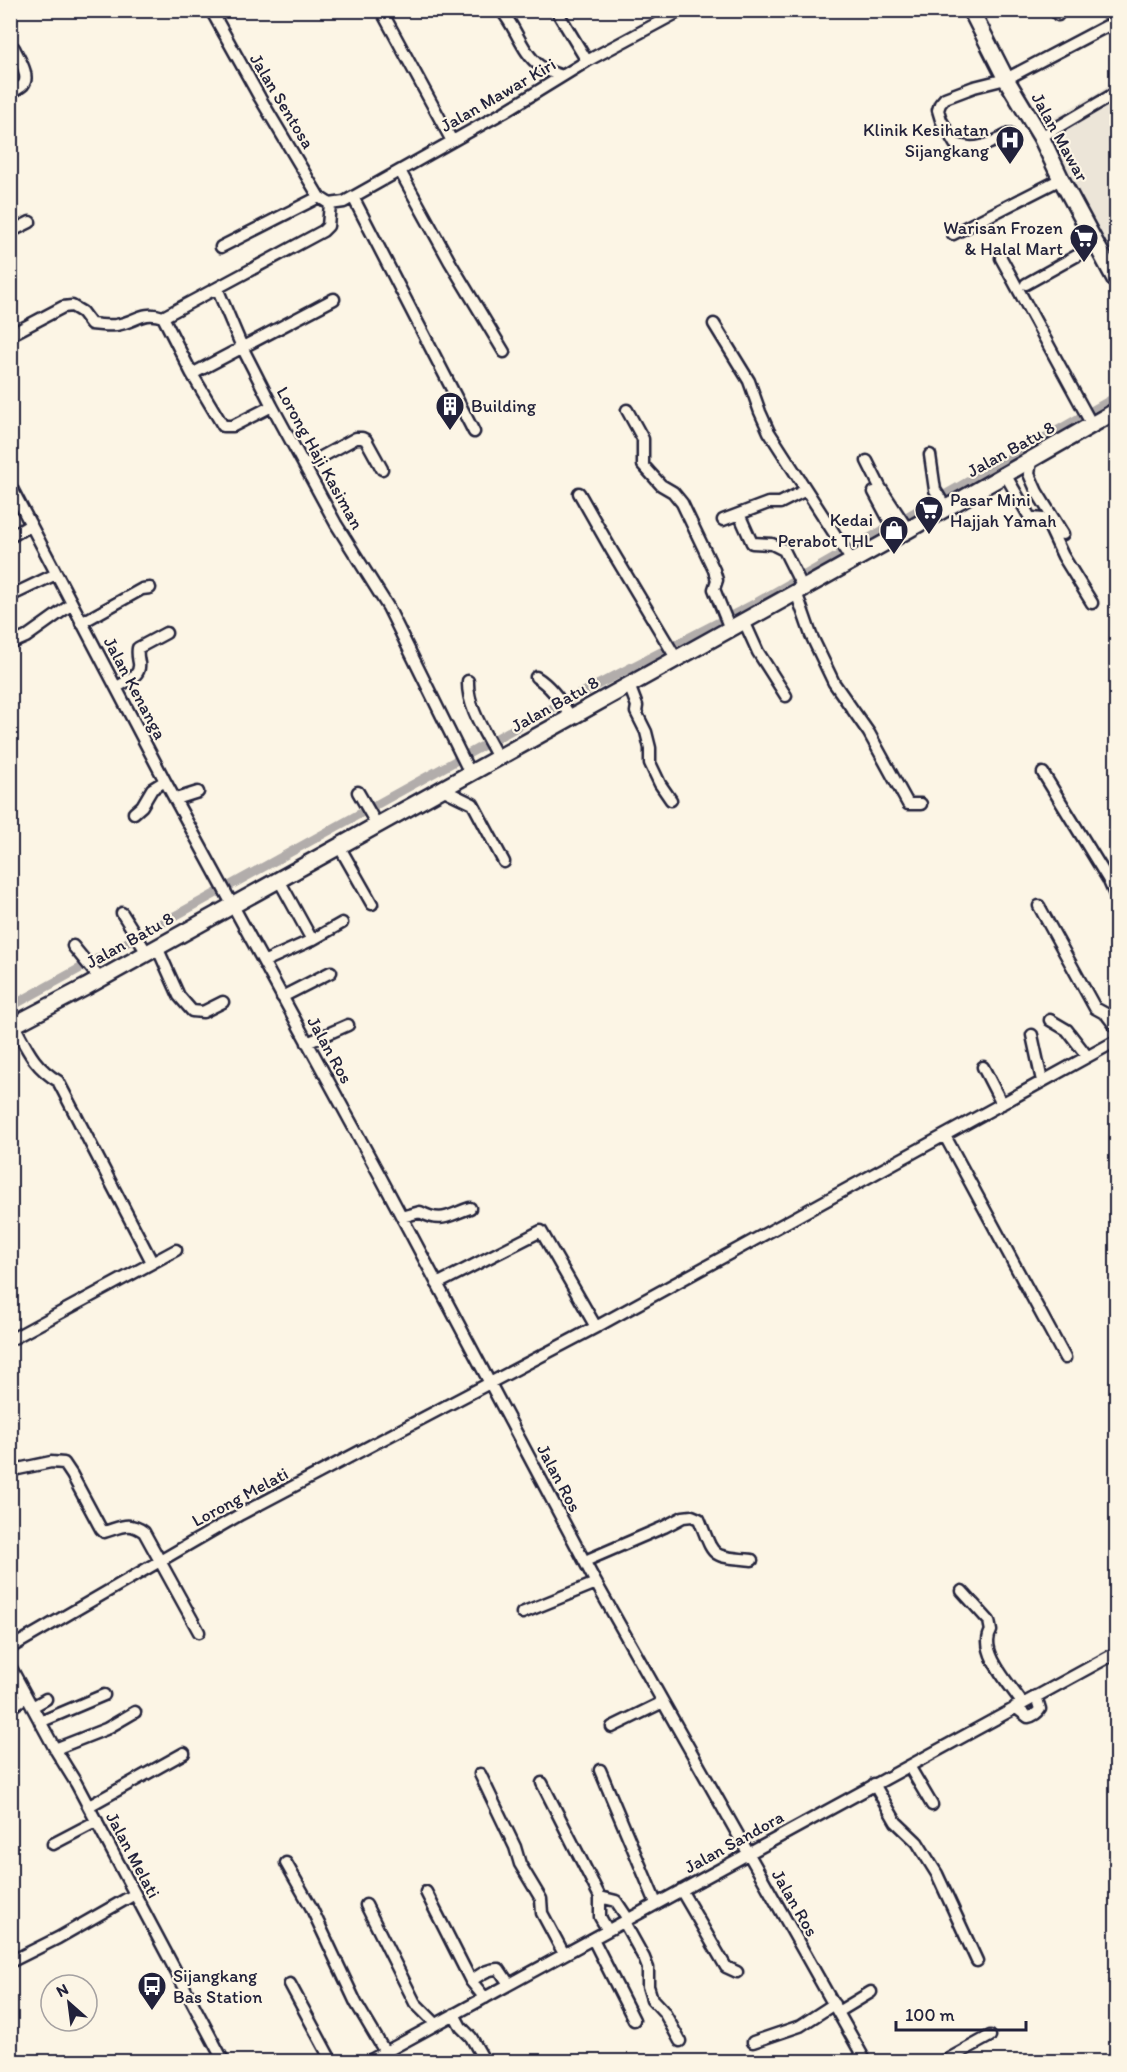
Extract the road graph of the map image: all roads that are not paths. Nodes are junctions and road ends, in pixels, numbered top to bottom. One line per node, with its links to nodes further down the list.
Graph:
1 (211, 10): 19 (street, Jalan Sentosa)
2 (381, 10): 16 (street)
3 (501, 10): 10 (street)
4 (682, 10): 9 (street, Jalan Mawar Kiri)
5 (971, 10): 11 (street, Jalan Mawar)
6 (558, 13): 9 (street)
7 (1107, 26): 11 (street)
8 (14, 48): 12 (street)
9 (587, 61): 10 (street, Jalan Mawar Kiri)
10 (562, 76): 16 (street, Jalan Mawar Kiri)
11 (1006, 79): 14 (street); 15 (street, Jalan Mawar)
12 (10, 93)
13 (1116, 96): 15 (street)
14 (1009, 134)
15 (1041, 137): 18 (street, Jalan Mawar)
16 (452, 141): 17 (street, Jalan Mawar Kiri)
17 (400, 171): 20 (street, Jalan Mawar Kiri); 36 (street)
18 (1061, 179): 24 (street); 25 (street, Jalan Mawar)
19 (319, 197): 21 (street, Jalan Sentosa); 26 (street)
20 (353, 197): 21 (street, Jalan Mawar Kiri); 42 (street)
21 (330, 204): 30 (street)
22 (30, 222): 23 (street)
23 (10, 232)
24 (953, 234)
25 (1096, 245): 28 (street, Jalan Mawar); 29 (street)
26 (221, 247)
27 (1001, 258): 41 (street)
28 (1116, 281)
29 (1026, 284)
30 (217, 288): 32 (street); 35 (street, Lorong Haji Kasiman)
31 (334, 299): 35 (street)
32 (163, 317): 34 (street); 37 (street)
33 (714, 324): 50 (street)
34 (10, 335)
35 (242, 347): 37 (street); 38 (street, Lorong Haji Kasiman)
36 (504, 352)
37 (192, 374): 38 (street)
38 (272, 406): 46 (street, Lorong Haji Kasiman)
39 (627, 410): 68 (street)
40 (1116, 411): 41 (street, Jalan Batu 8)
41 (1092, 425): 45 (street, Jalan Batu 8)
42 (474, 432)
43 (930, 455): 52 (street)
44 (867, 460): 56 (street)
45 (1031, 460): 48 (street, Jalan Batu 8); 57 (street)
46 (305, 466): 47 (street); 79 (street, Lorong Haji Kasiman)
47 (382, 469)
48 (1005, 474): 52 (street, Jalan Batu 8); 64 (street)
49 (10, 485): 55 (street, Jalan Kenanga)
50 (806, 490): 53 (street); 59 (street)
51 (579, 493): 71 (street)
52 (942, 501): 56 (street, Jalan Batu 8)
53 (739, 514): 54 (street); 61 (street)
54 (723, 520)
55 (30, 525): 58 (street); 60 (street, Jalan Kenanga)
56 (899, 526): 59 (street, Jalan Batu 8)
57 (1063, 534)
58 (10, 537)
59 (851, 558): 61 (street, Jalan Batu 8)
60 (56, 574): 63 (street); 65 (street, Jalan Kenanga)
61 (798, 584): 66 (street, Jalan Batu 8); 87 (street)
62 (150, 588): 67 (street)
63 (10, 596)
64 (1092, 603)
65 (72, 604): 67 (street, Jalan Kenanga); 70 (street)
66 (744, 621): 68 (street, Jalan Batu 8); 76 (street)
67 (81, 623): 75 (street, Jalan Kenanga)
68 (729, 626): 71 (street, Jalan Batu 8)
69 (166, 633): 75 (street)
70 (10, 644)
71 (674, 655): 74 (street, Jalan Batu 8)
72 (536, 677): 77 (street)
73 (468, 681): 78 (street)
74 (629, 685): 77 (street, Jalan Batu 8); 86 (street)
75 (117, 687): 81 (street, Jalan Kenanga)
76 (786, 696)
77 (565, 708): 78 (street, Jalan Batu 8)
78 (493, 748): 79 (street, Jalan Batu 8)
79 (468, 769): 82 (street, Jalan Batu 8)
80 (1043, 773): 93 (street)
81 (165, 781): 85 (street, Jalan Kenanga); 88 (street)
82 (442, 789): 89 (street, Jalan Batu 8); 91 (street)
83 (198, 792): 85 (street)
84 (358, 792): 89 (street)
85 (176, 799): 94 (street, Jalan Kenanga)
86 (671, 800)
87 (921, 804)
88 (134, 813)
89 (375, 821): 90 (street, Jalan Batu 8)
90 (339, 846): 92 (street, Jalan Batu 8); 95 (street)
91 (504, 862)
92 (279, 880): 94 (street, Jalan Batu 8); 99 (street)
93 (1116, 897)
94 (231, 902): 101 (street, Jalan Batu 8); 102 (street, Jalan Ros)
95 (372, 904)
96 (1039, 906): 110 (street)
97 (122, 913): 101 (street)
98 (342, 923): 99 (street)
99 (312, 940): 102 (street)
100 (73, 946): 104 (street)
101 (148, 949): 104 (street, Jalan Batu 8); 106 (street)
102 (265, 961): 105 (street, Jalan Ros)
103 (331, 972): 105 (street)
104 (97, 975): 108 (street, Jalan Batu 8)
105 (282, 998): 113 (street, Jalan Ros)
106 (223, 1002)
107 (1050, 1020): 114 (street)
108 (12, 1025): 122 (street)
109 (348, 1025): 113 (street)
110 (1116, 1027)
111 (1032, 1035): 116 (street)
112 (1116, 1041): 114 (street, Lorong Melati)
113 (307, 1042): 120 (street, Jalan Ros)
114 (1087, 1056): 116 (street, Lorong Melati)
115 (983, 1067): 117 (street)
116 (1042, 1081): 117 (street, Lorong Melati)
117 (1002, 1104): 118 (street, Lorong Melati)
118 (945, 1136): 124 (street, Lorong Melati); 126 (street)
119 (470, 1208): 120 (street)
120 (402, 1217): 123 (street, Jalan Ros)
121 (176, 1250): 122 (street)
122 (152, 1262): 125 (street)
123 (437, 1284): 124 (street); 127 (street, Jalan Ros)
124 (596, 1327): 127 (street, Lorong Melati)
125 (10, 1340)
126 (1065, 1358)
127 (489, 1384): 129 (street, Lorong Melati); 131 (street, Jalan Ros)
128 (10, 1463): 129 (street)
129 (159, 1560): 135 (street); 136 (street, Lorong Melati)
130 (752, 1560): 131 (street)
131 (585, 1561): 132 (street, Jalan Ros)
132 (596, 1583): 134 (street); 143 (street, Jalan Ros)
133 (962, 1591): 144 (street)
134 (522, 1613)
135 (199, 1632)
136 (10, 1648)
137 (1115, 1658): 140 (street, Jalan Sandora)
138 (12, 1674): 142 (street, Jalan Melati)
139 (104, 1695): 147 (street)
140 (1036, 1696): 144 (street, Jalan Sandora); 144 (street)
141 (46, 1699): 142 (street)
142 (29, 1702): 145 (street); 147 (street, Jalan Melati)
143 (663, 1702): 148 (street); 160 (street, Jalan Ros)
144 (1019, 1705): 151 (street, Jalan Sandora)
145 (10, 1708)
146 (135, 1712): 149 (street)
147 (39, 1722): 149 (street, Jalan Melati)
148 (612, 1727)
149 (55, 1749): 157 (street, Jalan Melati)
150 (184, 1753): 157 (street)
151 (909, 1766): 155 (street, Jalan Sandora); 156 (street)
152 (600, 1770): 166 (street)
153 (480, 1774): 171 (street)
154 (542, 1783): 165 (street)
155 (874, 1784): 160 (street, Jalan Sandora); 172 (street)
156 (932, 1805)
157 (88, 1806): 158 (street, Jalan Melati)
158 (97, 1821): 159 (street); 164 (street, Jalan Melati)
159 (53, 1844)
160 (748, 1853): 162 (street, Jalan Sandora); 180 (street, Jalan Ros)
161 (286, 1863): 187 (street)
162 (681, 1890): 166 (street, Jalan Sandora); 174 (street)
163 (426, 1893): 175 (street)
164 (135, 1894): 173 (street); 188 (street, Jalan Melati)
165 (600, 1897): 168 (street); 169 (street)
166 (656, 1903): 168 (street, Jalan Sandora)
167 (366, 1905): 183 (street)
168 (626, 1920): 169 (street, Jalan Sandora); 185 (street)
169 (607, 1929): 170 (street, Jalan Sandora)
170 (593, 1939): 171 (street, Jalan Sandora); 182 (street)
171 (564, 1954): 177 (street, Jalan Sandora)
172 (977, 1961)
173 (10, 1962)
174 (737, 1972)
175 (471, 1981): 177 (street); 179 (street)
176 (290, 1984): 189 (street)
177 (509, 1984): 179 (street, Jalan Sandora)
178 (871, 1992): 180 (street)
179 (485, 1998): 181 (street, Jalan Sandora)
180 (836, 2008): 186 (street); 192 (street, Jalan Ros)
181 (454, 2014): 183 (street, Jalan Sandora); 191 (street)
182 (634, 2020)
183 (436, 2024): 187 (street, Jalan Sandora)
184 (990, 2036): 193 (street)
185 (680, 2041)
186 (753, 2042)
187 (385, 2052): 190 (street, Jalan Sandora)
188 (224, 2061)
189 (332, 2061)
190 (367, 2061)
191 (485, 2061)
192 (866, 2061)
193 (943, 2061)

